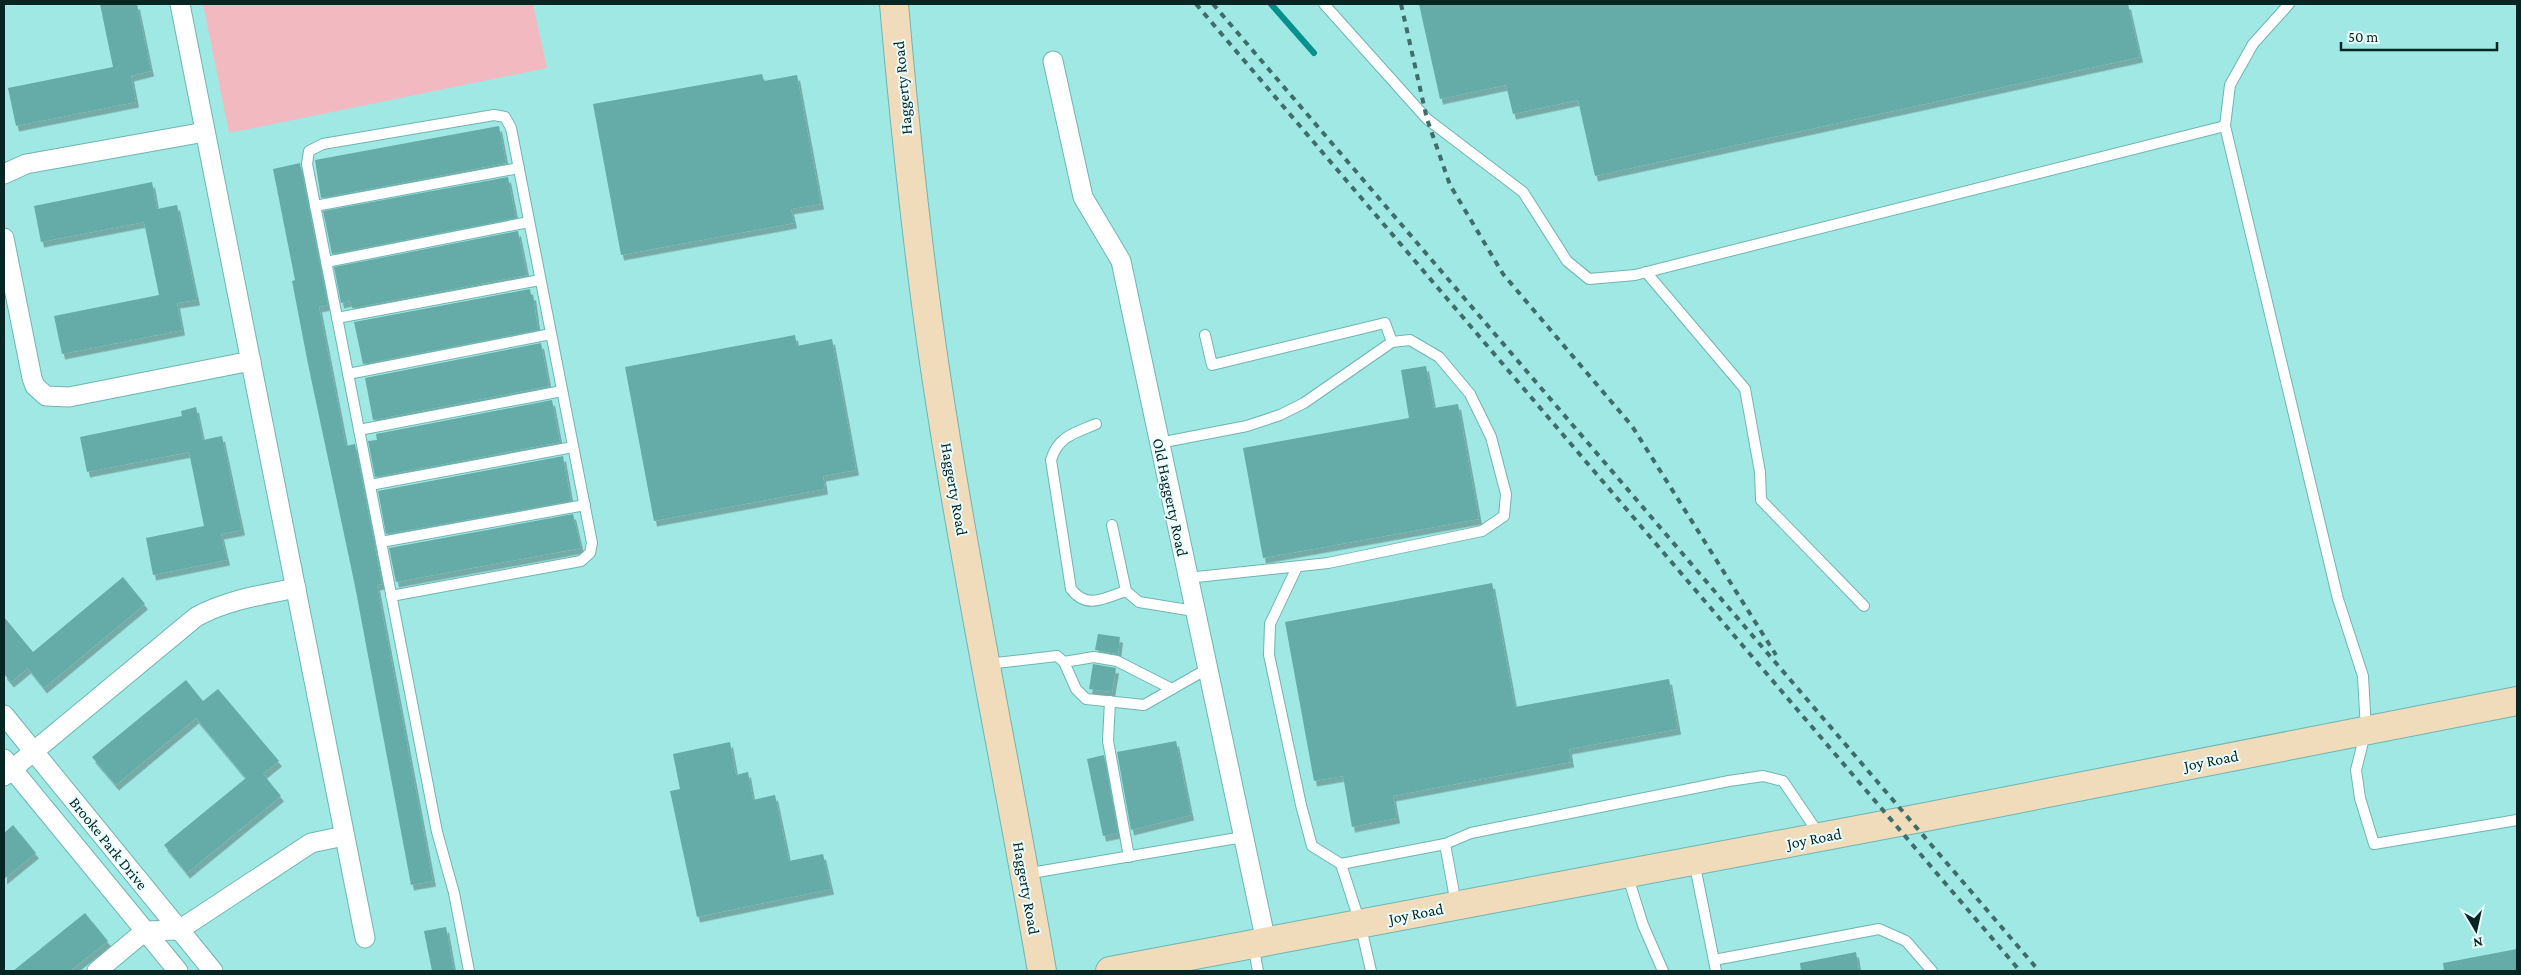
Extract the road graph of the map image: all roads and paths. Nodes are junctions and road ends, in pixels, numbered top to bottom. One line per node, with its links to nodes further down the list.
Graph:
1 (180, 4): 7 (street)
2 (894, 4): 39 (street, Haggerty Road)
3 (1324, 4): 14 (lane)
4 (2289, 4): 6 (lane)
5 (1054, 61): 25 (street, Old Haggerty Road)
6 (2225, 126): 14 (lane); 45 (lane)
7 (205, 132): 9 (street); 20 (street)
8 (518, 168): 10 (lane); 10 (lane); 11 (lane)
9 (4, 174)
10 (315, 206): 13 (lane)
11 (529, 222): 13 (lane); 15 (lane)
12 (4, 238): 20 (street)
13 (326, 262): 16 (lane)
14 (1646, 272): 36 (lane)
15 (540, 280): 16 (lane); 17 (lane)
16 (337, 318): 21 (lane)
17 (551, 334): 21 (lane); 22 (lane)
18 (1205, 335): 19 (lane)
19 (1392, 342): 25 (lane); 31 (lane)
20 (251, 361): 33 (street)
21 (348, 374): 24 (lane)
22 (562, 391): 24 (lane); 26 (lane)
23 (1096, 424): 34 (lane)
24 (359, 430): 27 (lane)
25 (1159, 443): 32 (street, Old Haggerty Road)
26 (573, 447): 27 (lane); 28 (lane)
27 (370, 485): 30 (lane)
28 (585, 505): 30 (lane); 35 (lane)
29 (1112, 525): 34 (lane)
30 (381, 542): 35 (lane)
31 (1296, 566): 32 (lane); 55 (lane)
32 (1187, 578): 37 (street, Old Haggerty Road)
33 (296, 588): 46 (street); 49 (street)
34 (1126, 592): 37 (lane)
35 (391, 596): 68 (lane)
36 (1864, 606)
37 (1194, 611): 40 (street, Old Haggerty Road)
38 (1064, 662): 39 (lane); 41 (lane); 42 (lane)
39 (987, 664): 57 (street, Haggerty Road)
40 (1207, 669): 41 (lane); 50 (street, Old Haggerty Road)
41 (1172, 689): 42 (lane)
42 (1110, 701): 53 (lane)
43 (2517, 701): 45 (street, Joy Road)
44 (4, 715): 46 (street, Brooke Park Drive)
45 (2366, 730): 48 (lane); 51 (street, Joy Road)
46 (33, 751): 47 (street); 60 (street, Brooke Park Drive)
47 (7, 768): 61 (street, Brooke Park Drive)
48 (2517, 820)
49 (344, 836): 60 (street); 62 (street)
50 (1243, 836): 53 (lane); 63 (street, Old Haggerty Road)
51 (1821, 837): 52 (lane); 54 (street, Joy Road)
52 (1445, 844): 55 (lane); 58 (lane)
53 (1129, 857): 57 (lane)
54 (1694, 860): 56 (street, Joy Road); 64 (lane)
55 (1340, 864): 59 (lane)
56 (1626, 873): 58 (street, Joy Road); 73 (lane)
57 (1025, 874): 69 (street, Haggerty Road)
58 (1457, 905): 59 (street, Joy Road)
59 (1360, 923): 63 (street, Joy Road); 72 (lane)
60 (179, 930): 61 (street); 67 (street, Brooke Park Drive)
61 (145, 931): 65 (street); 66 (street, Brooke Park Drive)
62 (366, 938)
63 (1260, 944): 70 (street, Joy Road); 71 (lane)
64 (1714, 960): 74 (lane); 75 (lane)
65 (97, 971)
66 (178, 971)
67 (213, 971)
68 (469, 971)
69 (1042, 971)
70 (1110, 971)
71 (1258, 971)
72 (1371, 971)
73 (1663, 971)
74 (1716, 971)
75 (1932, 971)

